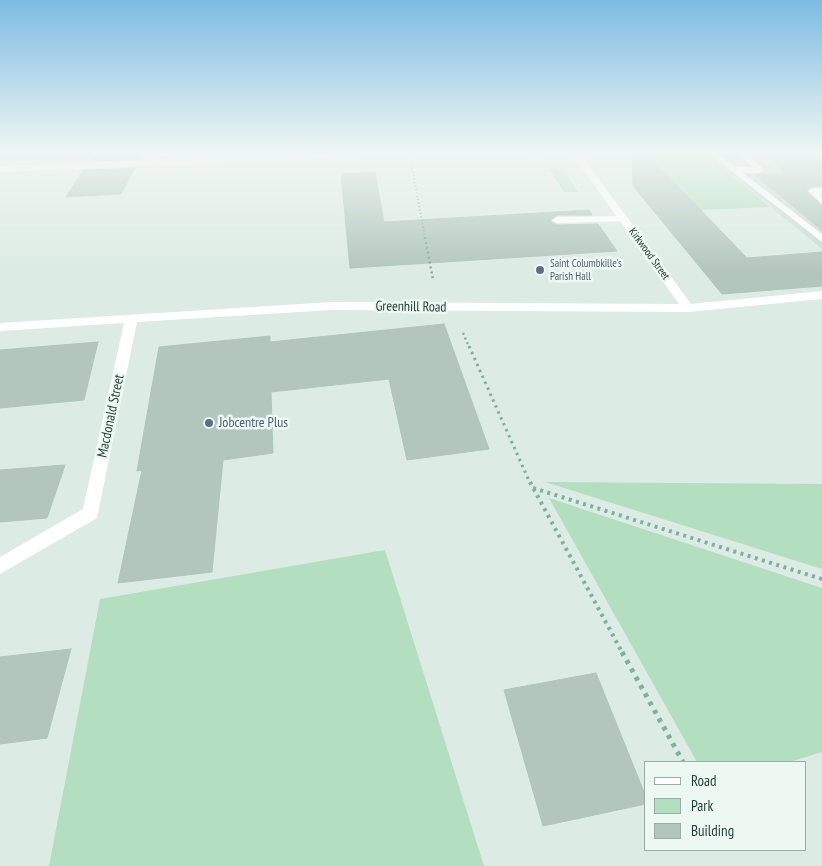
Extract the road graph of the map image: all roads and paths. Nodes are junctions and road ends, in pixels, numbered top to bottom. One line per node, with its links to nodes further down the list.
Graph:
1 (417, 191): 9 (path)
2 (604, 191): 6 (street, Kirkwood Street)
3 (762, 191): 8 (street)
4 (812, 191): 5 (street)
5 (822, 201)
6 (624, 219): 7 (street); 12 (street, Kirkwood Street)
7 (556, 220)
8 (822, 240)
9 (424, 280)
10 (822, 295): 12 (street, Greenhill Road)
11 (452, 308): 12 (street, Greenhill Road); 13 (street, Greenhill Road); 15 (path)
12 (688, 308)
13 (131, 319): 14 (street, Greenhill Road); 16 (street, Macdonald Street)
14 (0, 327)
15 (533, 487): 17 (path); 18 (path)
16 (0, 566)
17 (822, 579)
18 (682, 761)

